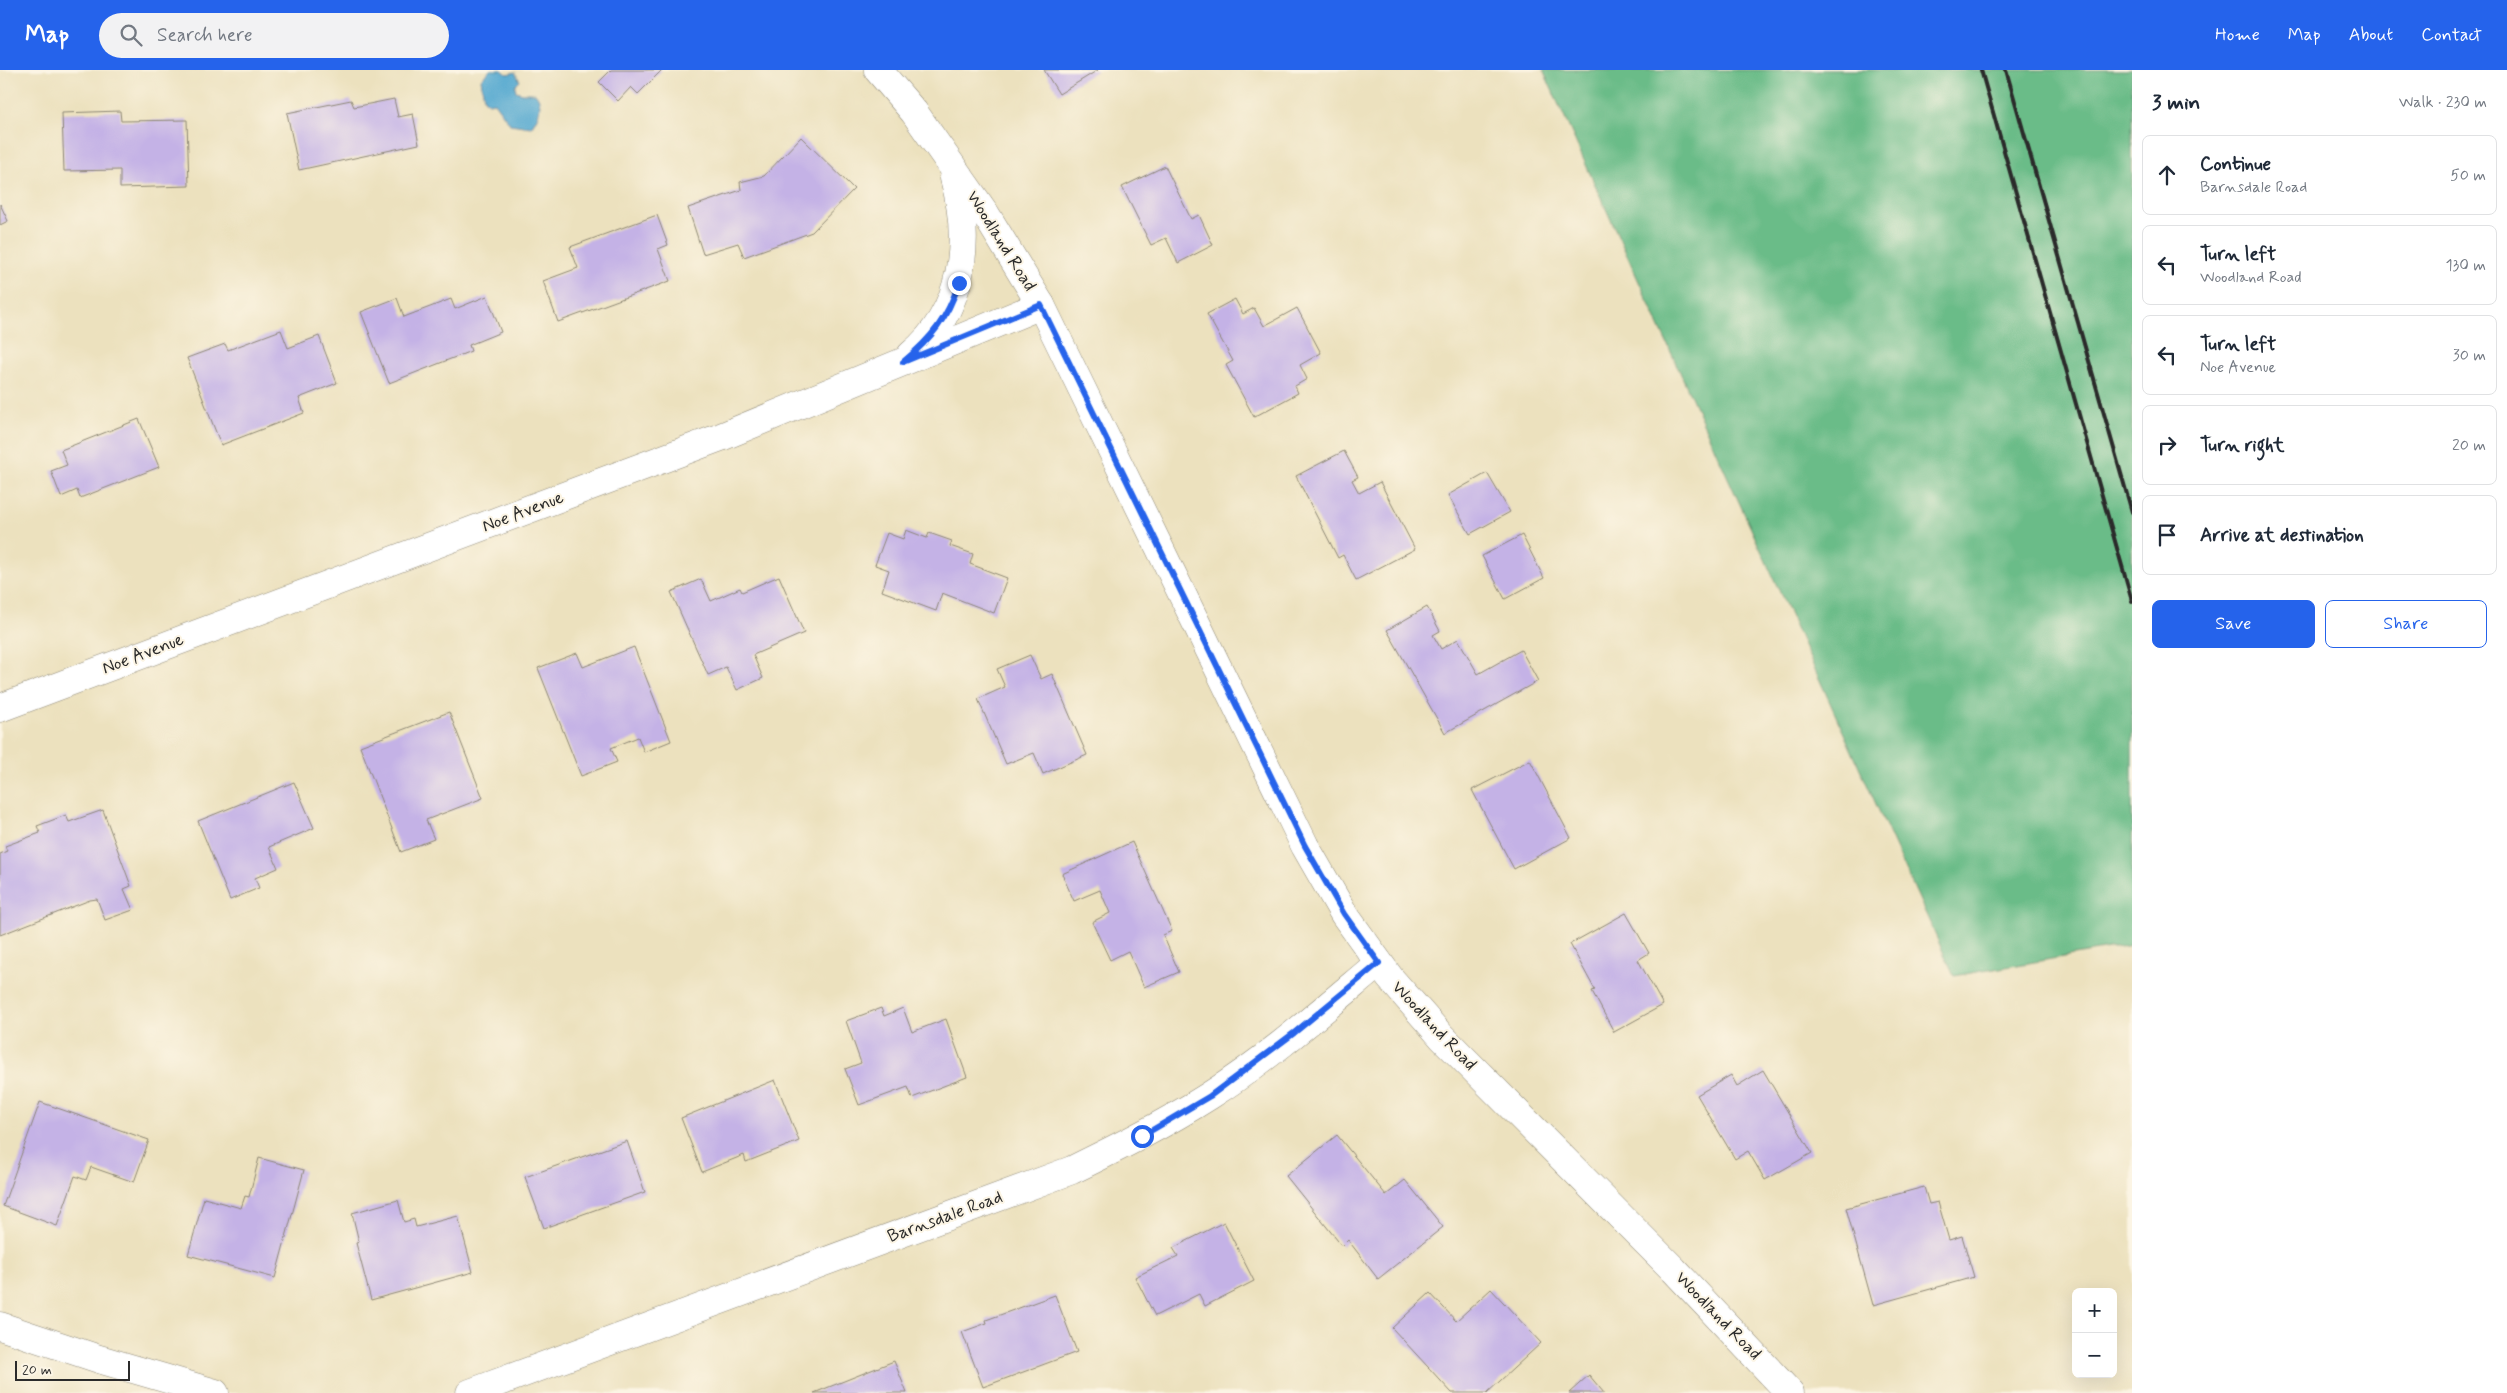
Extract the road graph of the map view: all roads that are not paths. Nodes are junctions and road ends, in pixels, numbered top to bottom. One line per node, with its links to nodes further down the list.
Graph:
1 (878, 70): 2 (street, Woodland Road)
2 (949, 162): 3 (street, Woodland Road); 4 (street)
3 (1041, 305): 4 (street, Noe Avenue); 6 (street, Woodland Road)
4 (903, 362): 5 (street, Noe Avenue)
5 (0, 708)
6 (1379, 963): 9 (street, Barnsdale Road); 10 (street, Woodland Road)
7 (0, 1326): 8 (street)
8 (214, 1393)
9 (470, 1393)
10 (1790, 1393)

